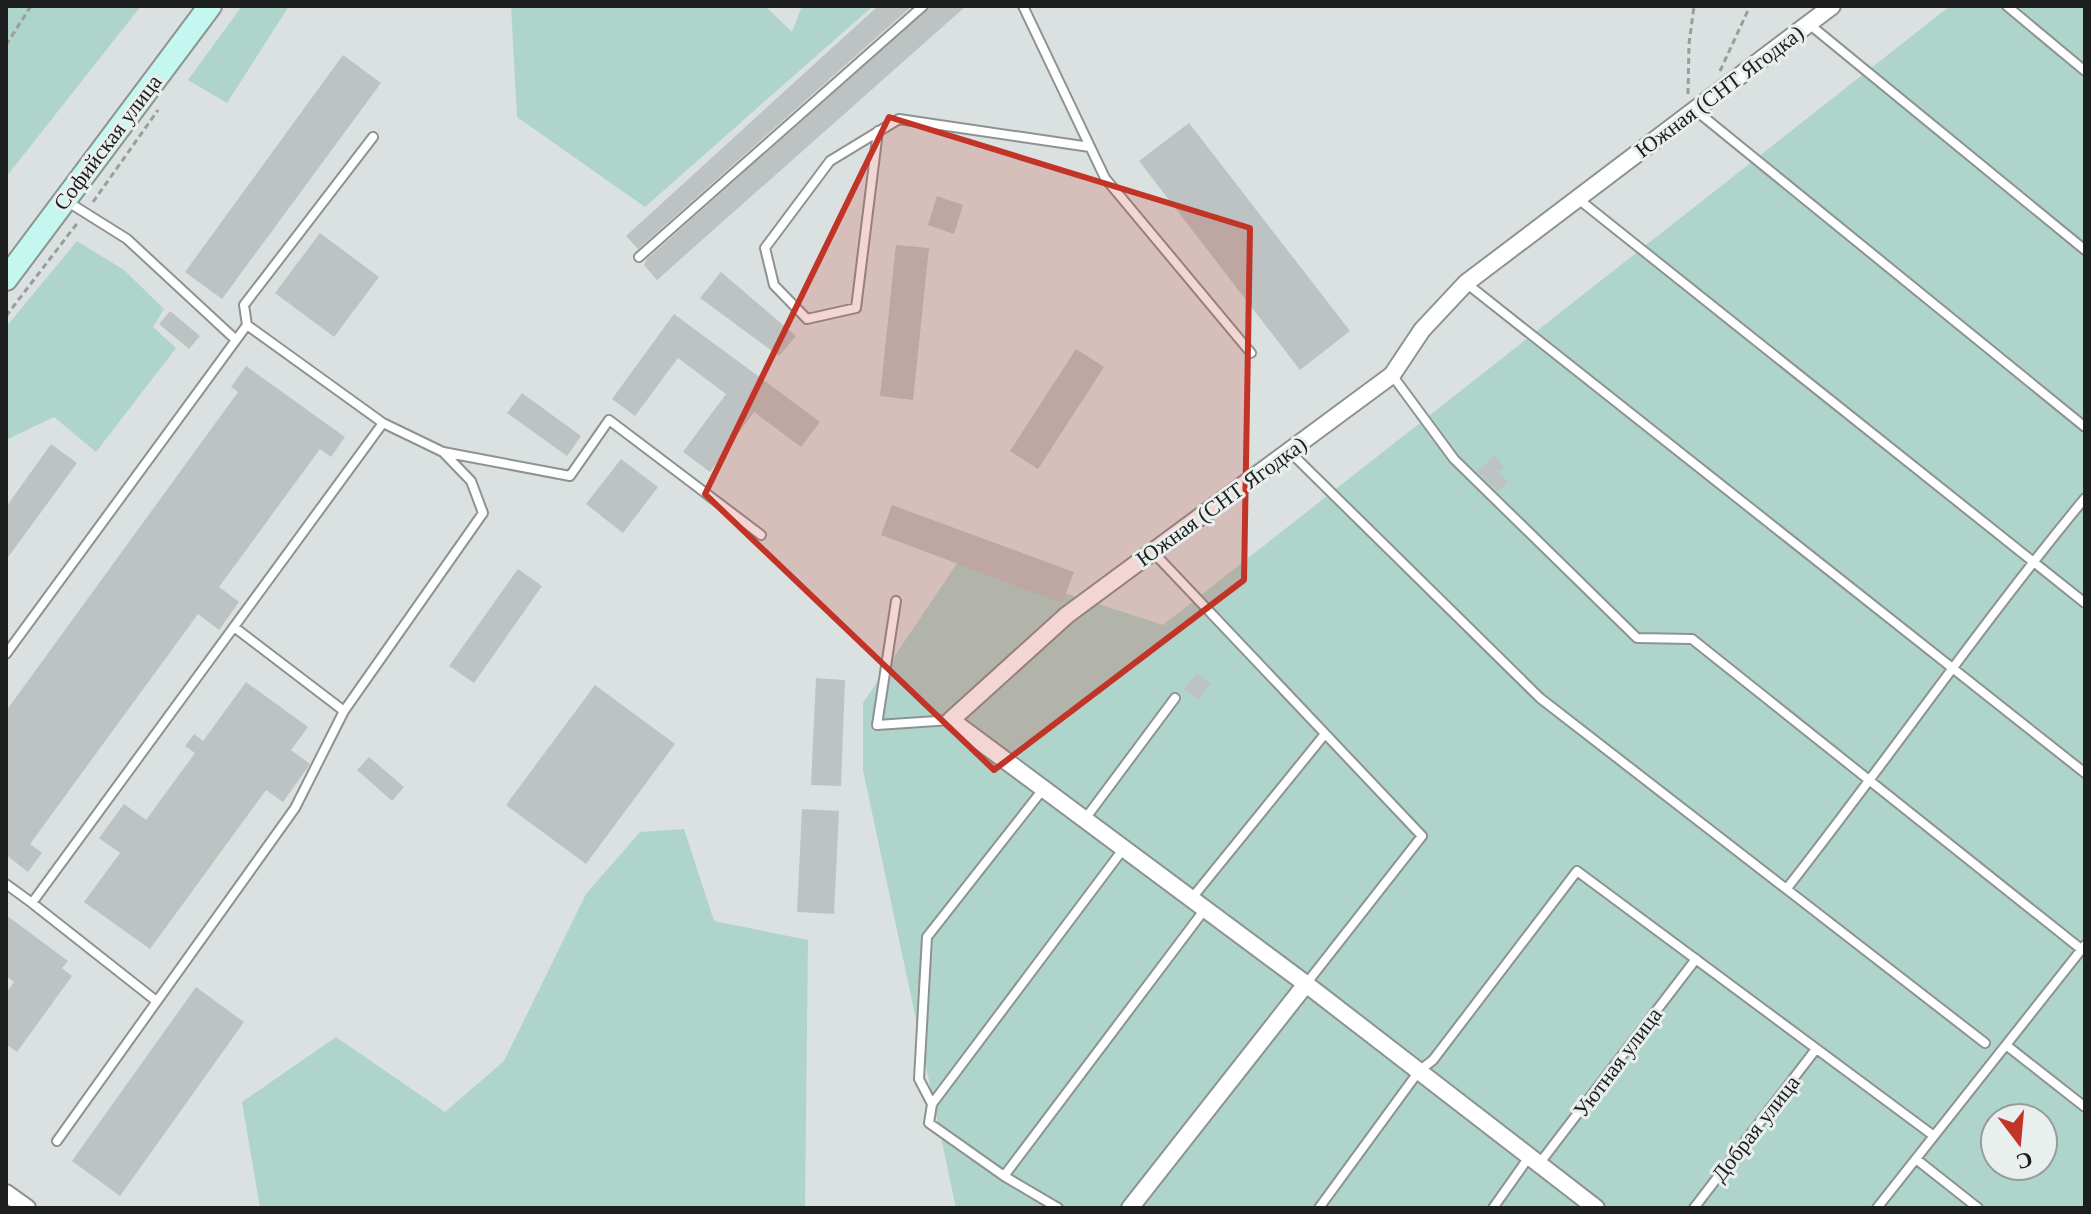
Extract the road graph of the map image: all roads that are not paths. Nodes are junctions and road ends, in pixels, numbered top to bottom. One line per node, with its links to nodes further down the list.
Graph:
1 (210, 6): 13 (main road, Софийская улица)
2 (923, 6): 15 (lane)
3 (1023, 6): 11 (lane)
4 (1832, 6): 6 (street, Южная (СНТ Ягодка))
5 (2007, 6): 7 (lane)
6 (1809, 24): 8 (street, Южная (СНТ Ягодка)); 14 (lane)
7 (2085, 71)
8 (1691, 112): 12 (street, Южная (СНТ Ягодка)); 23 (lane)
9 (878, 131): 9 (lane); 11 (lane)
10 (373, 137): 18 (lane)
11 (1090, 147): 20 (lane)
12 (1577, 198): 17 (street, Южная (СНТ Ягодка)); 29 (lane)
13 (63, 200): 16 (main road, Софийская улица); 19 (lane)
14 (2085, 250)
15 (639, 257)
16 (6, 279)
17 (1466, 283): 21 (street, Южная (СНТ Ягодка)); 34 (lane)
18 (247, 325): 19 (lane); 22 (lane)
19 (236, 340): 33 (lane)
20 (1251, 353)
21 (1392, 375): 24 (street, Южная (СНТ Ягодка)); 40 (lane)
22 (383, 423): 25 (lane); 32 (lane)
23 (2085, 427)
24 (1289, 451): 28 (street, Южная (СНТ Ягодка)); 45 (lane)
25 (443, 452): 27 (lane); 36 (lane)
26 (2085, 498): 29 (lane)
27 (761, 535)
28 (1152, 552): 37 (street, Южная (СНТ Ягодка)); 38 (lane)
29 (2033, 563): 31 (lane); 34 (lane)
30 (896, 601): 37 (lane)
31 (2085, 603)
32 (234, 627): 36 (lane); 46 (lane)
33 (6, 654)
34 (1950, 668): 39 (lane); 40 (lane)
35 (1175, 698): 42 (lane)
36 (344, 711): 51 (lane)
37 (951, 720): 41 (street)
38 (1325, 734): 47 (lane); 50 (lane)
39 (2085, 773)
40 (1872, 780): 45 (lane); 48 (lane)
41 (1044, 788): 42 (street); 56 (lane)
42 (1085, 819): 43 (street)
43 (1124, 847): 47 (street); 56 (lane)
44 (6, 884): 46 (lane)
45 (1788, 887): 52 (lane)
46 (32, 903): 51 (lane)
47 (1199, 903): 50 (street); 62 (lane)
48 (2083, 947): 53 (lane)
49 (1696, 959): 54 (lane); 55 (lane); 61 (lane, Уютная улица)
50 (1306, 984): 55 (street); 66 (street)
51 (155, 1000): 59 (lane)
52 (1985, 1043)
53 (2006, 1045): 57 (lane); 58 (lane)
54 (1816, 1049): 58 (lane); 70 (lane, Добрая улица)
55 (1419, 1071): 61 (street); 67 (lane)
56 (932, 1104): 62 (lane)
57 (2085, 1107)
58 (1934, 1136): 60 (lane)
59 (57, 1141)
60 (1916, 1159): 71 (lane); 72 (lane)
61 (1534, 1161): 68 (lane, Уютная улица); 69 (street)
62 (1004, 1176): 65 (lane)
63 (6, 1193): 64 (street)
64 (27, 1208)
65 (1058, 1208)
66 (1130, 1208)
67 (1319, 1208)
68 (1493, 1208)
69 (1596, 1208)
70 (1694, 1208)
71 (1877, 1208)
72 (1978, 1208)

